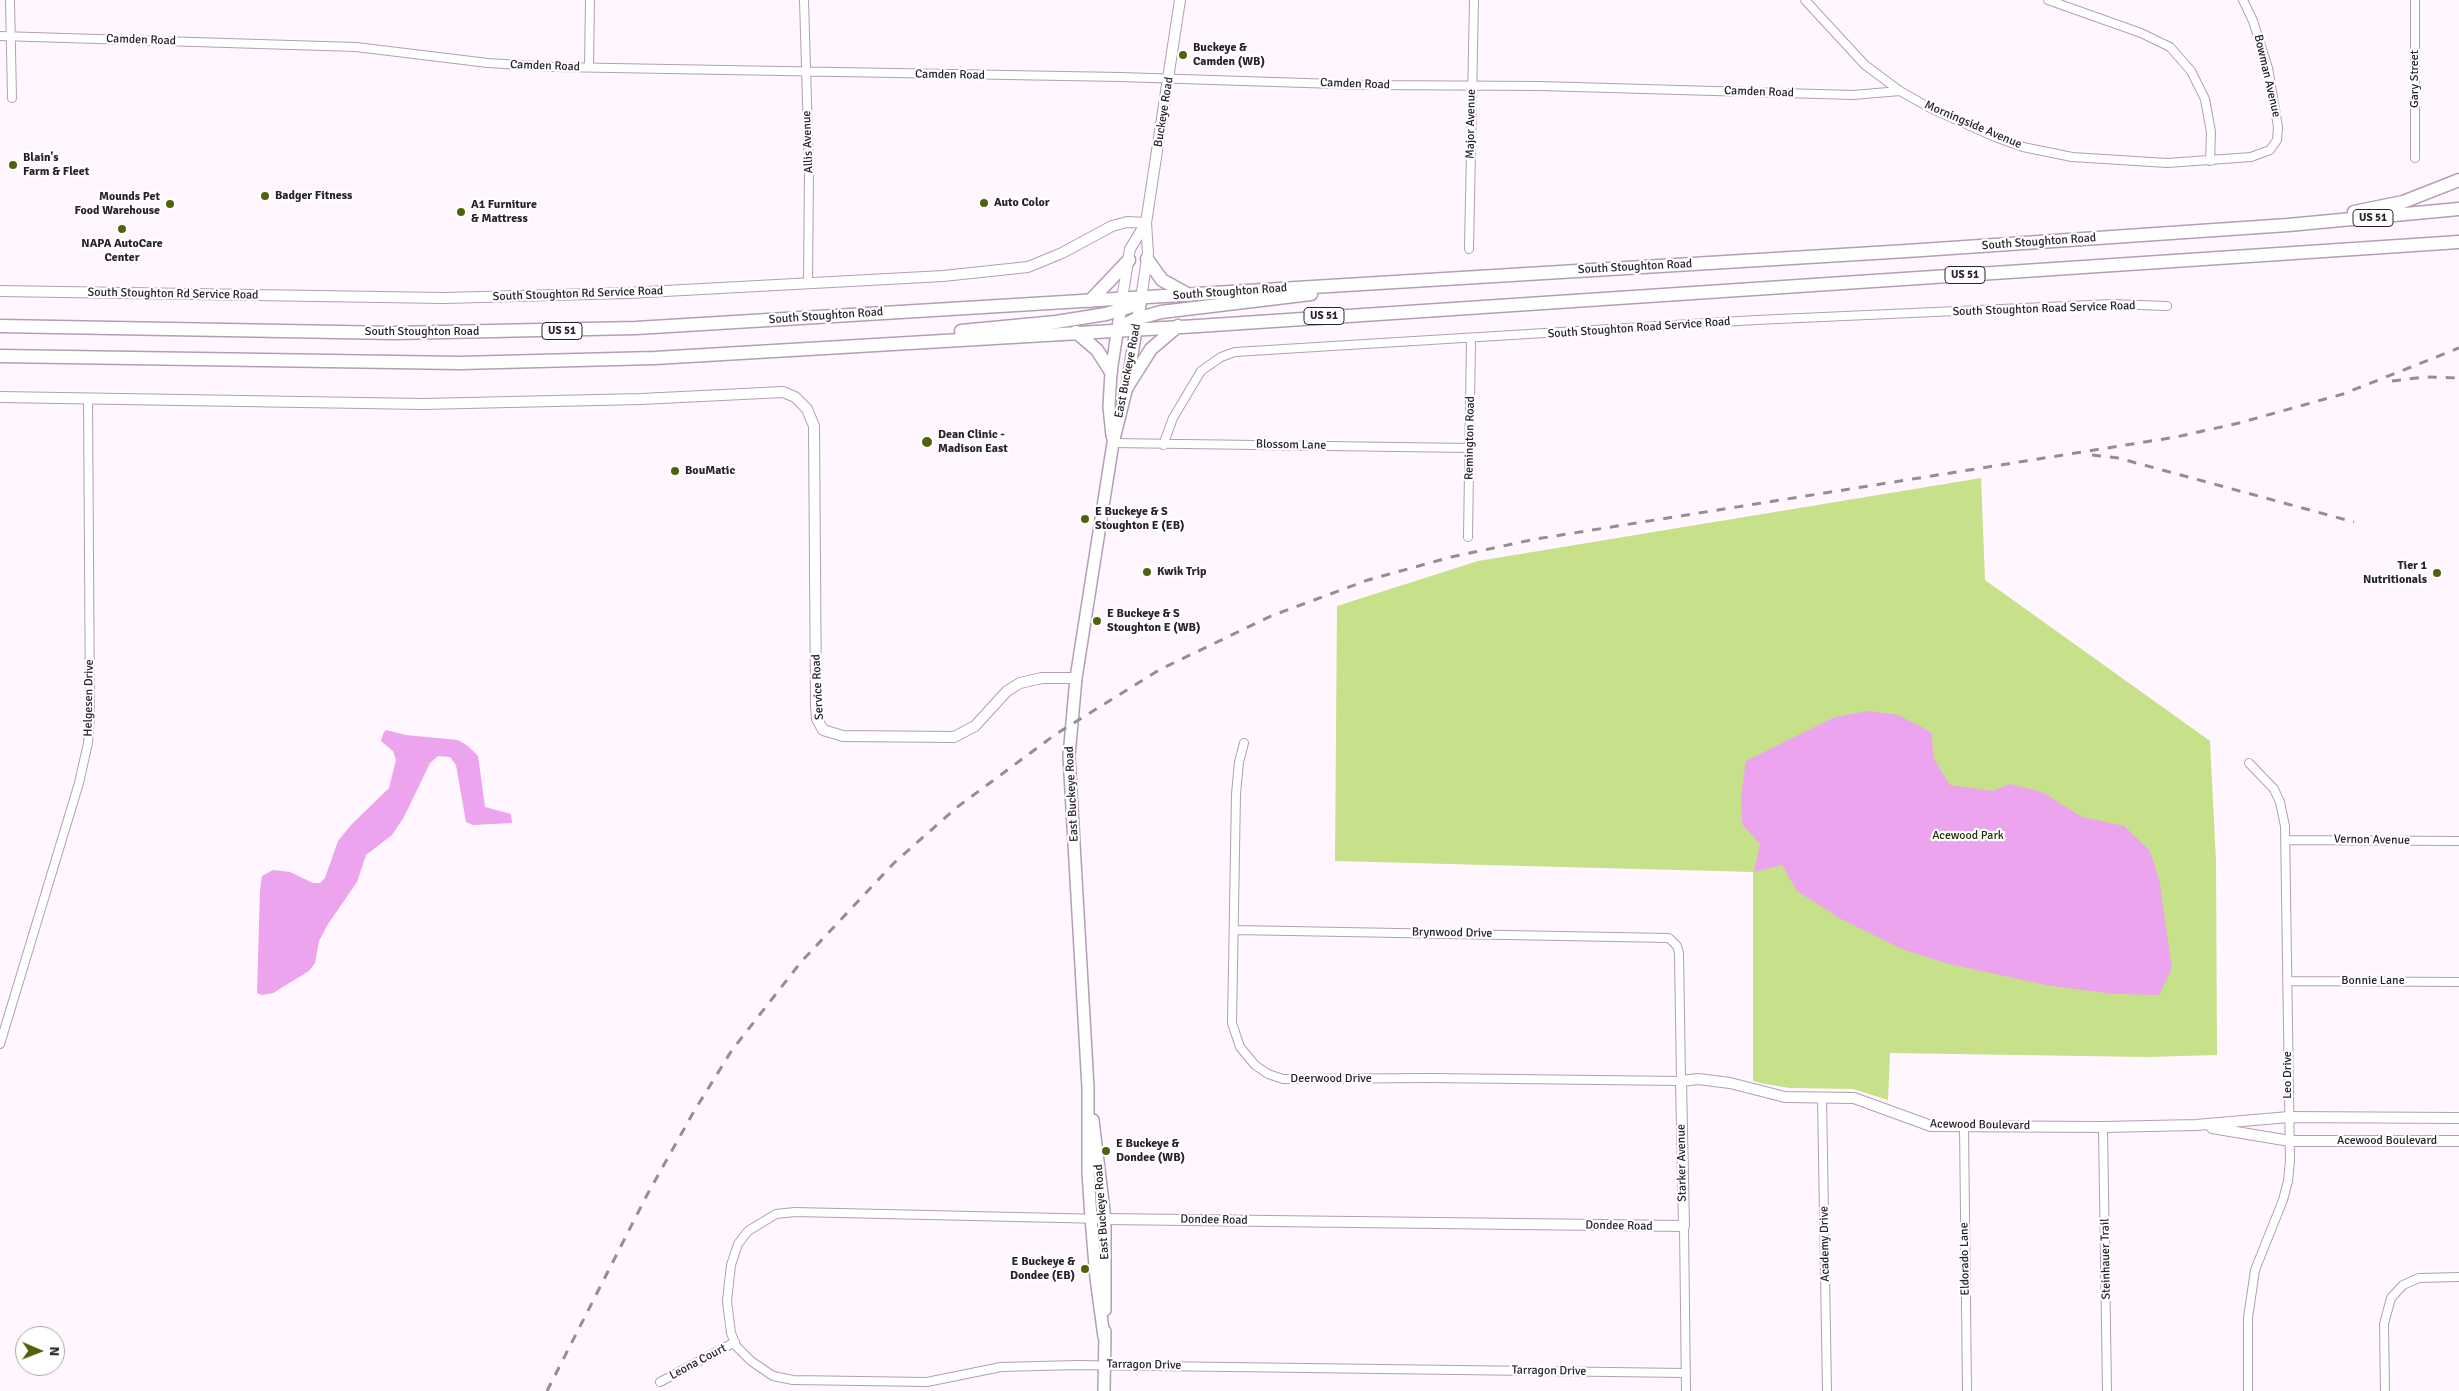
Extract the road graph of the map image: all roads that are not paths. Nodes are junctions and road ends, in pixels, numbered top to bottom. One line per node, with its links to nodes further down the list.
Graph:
1 (10, 0): 11 (street)
2 (590, 0): 12 (street)
3 (804, 0): 13 (street, Allis Avenue)
4 (1180, 0): 14 (street, Buckeye Road)
5 (1474, 0): 15 (street, Major Avenue)
6 (1805, 0): 16 (street, Morningside Avenue)
7 (2048, 0): 19 (street)
8 (2243, 0): 19 (street, Bowman Avenue)
9 (2415, 0): 18 (street, Gary Street)
10 (0, 36): 11 (street, Camden Road)
11 (11, 37): 12 (street, Camden Road); 17 (street)
12 (589, 67): 13 (street, Camden Road)
13 (806, 71): 14 (street, Camden Road); 29 (street, Allis Avenue)
14 (1169, 79): 15 (street, Camden Road); 22 (street, Buckeye Road)
15 (1472, 85): 16 (street, Camden Road); 25 (street, Major Avenue)
16 (1900, 92): 19 (street, Morningside Avenue)
17 (12, 98)
18 (2414, 158)
19 (2210, 161)
20 (2459, 180): 23 (main road)
21 (2459, 209): 23 (main road, South Stoughton Road / US 51)
22 (1146, 223): 26 (street, Buckeye Road); 27 (street, Buckeye Road); 29 (street, South Stoughton Rd Service Road)
23 (2288, 225): 28 (main road, South Stoughton Road / US 51)
24 (2459, 242): 38 (main road, US 51)
25 (1469, 249)
26 (1147, 259): 31 (main road); 32 (street, Buckeye Road)
27 (1128, 260): 33 (main road); 34 (street, Buckeye Road)
28 (1382, 283): 31 (main road, South Stoughton Road / US 51); 36 (main road)
29 (808, 284): 30 (street, South Stoughton Rd Service Road)
30 (0, 291)
31 (1189, 295): 32 (main road, South Stoughton Road / US 51)
32 (1141, 298): 34 (main road, South Stoughton Road / US 51); 36 (main road, East Buckeye Road)
33 (1090, 301): 34 (main road, South Stoughton Road / US 51); 37 (main road, South Stoughton Road / US 51)
34 (1122, 304): 39 (main road, East Buckeye Road); 42 (main road)
35 (2166, 306): 41 (street, South Stoughton Road Service Road)
36 (1137, 323): 38 (main road, US 51); 39 (main road); 45 (main road, East Buckeye Road)
37 (0, 326)
38 (1178, 326): 45 (main road)
39 (1118, 329): 40 (main road); 44 (main road, East Buckeye Road)
40 (1076, 332): 42 (main road); 44 (main road)
41 (1471, 339): 49 (street, South Stoughton Road Service Road); 50 (street, Remington Road)
42 (846, 347): 43 (main road)
43 (0, 356)
44 (1111, 372): 48 (main road, East Buckeye Road)
45 (1127, 387): 48 (main road, East Buckeye Road)
46 (0, 397): 47 (street)
47 (88, 398): 52 (street, Service Road); 61 (street, Helgesen Drive)
48 (1113, 443): 49 (street, Blossom Lane); 52 (main road, East Buckeye Road)
49 (1163, 445): 50 (street, Blossom Lane)
50 (1469, 448): 51 (street, Remington Road)
51 (1468, 537)
52 (1076, 678): 63 (main road, East Buckeye Road)
53 (1244, 743): 57 (street, Deerwood Drive)
54 (2249, 763): 55 (street, Leo Drive)
55 (2286, 840): 56 (street, Vernon Avenue); 59 (street, Leo Drive)
56 (2459, 841)
57 (1235, 930): 58 (street, Brynwood Drive); 62 (street, Deerwood Drive)
58 (1669, 938): 62 (street, Starker Avenue)
59 (2288, 981): 60 (street, Bonnie Lane); 65 (street, Leo Drive)
60 (2459, 982)
61 (0, 1044)
62 (1680, 1081): 64 (street, Acewood Boulevard); 74 (street, Starker Avenue)
63 (1088, 1088): 72 (main road, East Buckeye Road); 73 (main road, East Buckeye Road)
64 (1822, 1097): 68 (street, Acewood Boulevard); 84 (street, Academy Drive)
65 (2289, 1117): 66 (street, Acewood Boulevard); 67 (street, Acewood Boulevard); 70 (street, Leo Drive)
66 (2459, 1118)
67 (2196, 1125): 69 (street, Acewood Boulevard); 70 (street, Acewood Boulevard)
68 (1964, 1127): 69 (street, Acewood Boulevard); 85 (street, Eldorado Lane)
69 (2104, 1127): 86 (street, Steinhauer Trail)
70 (2290, 1141): 71 (street, Acewood Boulevard); 87 (street, Leo Drive)
71 (2459, 1141)
72 (1091, 1218): 73 (street, Dondee Road); 75 (street, Dondee Road); 77 (main road, East Buckeye Road)
73 (1105, 1219): 74 (street, Dondee Road); 77 (main road, East Buckeye Road)
74 (1684, 1226): 80 (street, Starker Avenue)
75 (748, 1231): 78 (street, Tarragon Drive)
76 (2459, 1277): 88 (street)
77 (1104, 1337): 79 (main road, East Buckeye Road)
78 (735, 1342): 79 (street, Tarragon Drive); 81 (street, Leona Court)
79 (1104, 1365): 80 (street, Tarragon Drive); 82 (main road, East Buckeye Road)
80 (1686, 1373): 83 (street, Starker Avenue)
81 (660, 1382)
82 (1104, 1391)
83 (1686, 1391)
84 (1828, 1391)
85 (1967, 1391)
86 (2107, 1391)
87 (2248, 1391)
88 (2385, 1391)

